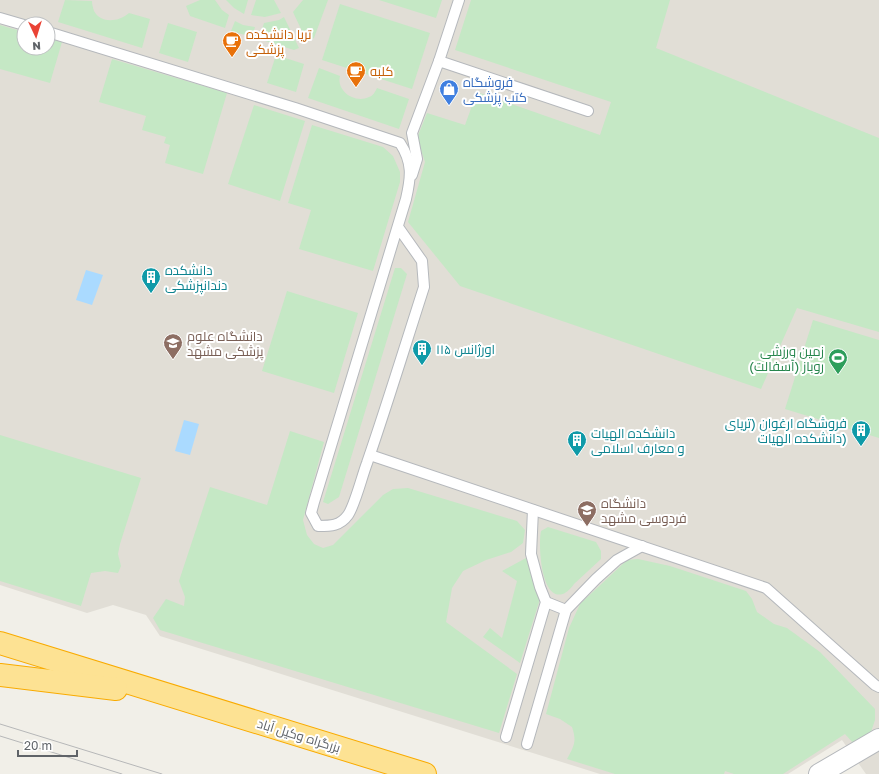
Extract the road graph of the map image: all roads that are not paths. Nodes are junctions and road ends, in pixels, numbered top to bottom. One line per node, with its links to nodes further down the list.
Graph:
1 (459, 0): 5 (lane)
2 (0, 18): 3 (lane)
3 (16, 23)
4 (56, 34): 8 (lane)
5 (439, 61): 6 (lane); 7 (lane)
6 (588, 111)
7 (412, 133): 8 (lane); 9 (lane)
8 (400, 143): 9 (lane)
9 (411, 179): 10 (lane)
10 (398, 227): 11 (lane); 11 (lane)
11 (370, 455): 12 (lane)
12 (533, 510): 13 (lane); 14 (lane)
13 (642, 546): 15 (lane); 19 (lane)
14 (546, 602): 15 (lane); 21 (lane)
15 (566, 610): 23 (lane)
16 (0, 630): 20 (highway)
17 (0, 643): 20 (highway, بزرگراه وکیل آباد)
18 (0, 675): 20 (highway, بزرگراه وکیل آباد)
19 (878, 683)
20 (173, 696): 24 (highway, بزرگراه وکیل آباد)
21 (506, 737)
22 (879, 739): 25 (street)
23 (527, 744)
24 (424, 774)
25 (819, 774)

